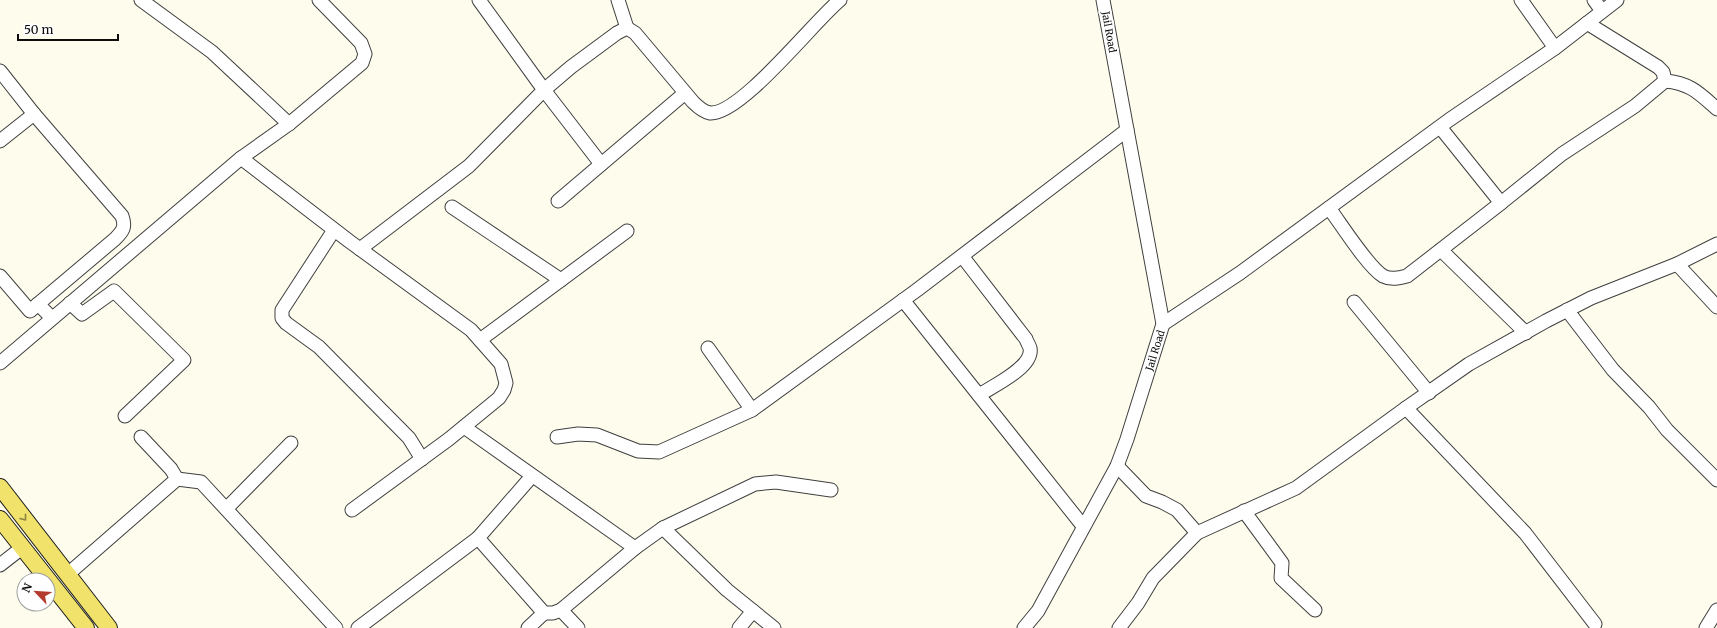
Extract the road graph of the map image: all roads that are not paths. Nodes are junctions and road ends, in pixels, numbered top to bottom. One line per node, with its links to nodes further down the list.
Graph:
1 (141, 0): 20 (street)
2 (319, 0): 20 (street)
3 (478, 0): 16 (street)
4 (618, 0): 12 (street)
5 (840, 0): 17 (street)
6 (1103, 0): 22 (street, Jail Road)
7 (1521, 0): 13 (street)
8 (1594, 0): 10 (street)
9 (1617, 0): 10 (street)
10 (1602, 11): 11 (street)
11 (1587, 23): 13 (street); 15 (street)
12 (627, 28): 16 (street); 17 (street)
13 (1555, 48): 21 (street)
14 (0, 71): 19 (street)
15 (1665, 81): 18 (street); 27 (street)
16 (544, 90): 25 (street); 33 (street)
17 (685, 93): 25 (street)
18 (1717, 109)
19 (34, 114): 23 (street); 42 (street)
20 (289, 124): 24 (street)
21 (1440, 127): 27 (street); 29 (street)
22 (1127, 130): 35 (street); 46 (street, Jail Road)
23 (0, 141)
24 (241, 158): 30 (street); 41 (street)
25 (601, 164): 26 (street)
26 (558, 201)
27 (1501, 203): 34 (street)
28 (452, 207): 38 (street)
29 (1329, 208): 34 (street); 46 (street)
30 (334, 230): 33 (street); 60 (street)
31 (627, 231): 38 (street)
32 (1717, 244): 36 (street)
33 (360, 249): 48 (street)
34 (1441, 250): 47 (street)
35 (962, 256): 39 (street); 52 (street)
36 (1677, 264): 43 (street); 44 (street)
37 (0, 276): 42 (street)
38 (561, 280): 48 (street)
39 (904, 300): 52 (street); 54 (street)
40 (1354, 302): 51 (street)
41 (70, 303): 45 (street); 55 (street)
42 (38, 304): 45 (street)
43 (1717, 306)
44 (1567, 310): 47 (street); 64 (street)
45 (52, 318): 50 (street)
46 (1163, 324): 61 (street, Jail Road)
47 (1526, 333): 51 (street)
48 (480, 340): 56 (street)
49 (708, 348): 54 (street)
50 (0, 363)
51 (1429, 393): 53 (street)
52 (979, 395): 71 (street)
53 (1406, 408): 69 (street); 84 (street)
54 (752, 410): 58 (street)
55 (125, 416)
56 (464, 427): 60 (street); 62 (street)
57 (141, 437): 63 (street)
58 (557, 437)
59 (291, 443): 67 (street)
60 (422, 459): 68 (street)
61 (1117, 466): 71 (street, Jail Road); 73 (street)
62 (532, 476): 74 (street); 76 (street)
63 (176, 479): 67 (street); 78 (street)
64 (1717, 480)
65 (0, 487): 78 (main road, one-way to 78)
66 (831, 490): 72 (street)
67 (227, 508): 87 (street)
68 (352, 510)
69 (1244, 512): 73 (street); 80 (street)
70 (0, 519): 75 (main road)
71 (1083, 526): 93 (street, Jail Road)
72 (663, 528): 76 (street); 82 (street)
73 (1197, 533): 94 (street)
74 (478, 538): 83 (street); 88 (street)
75 (23, 547): 77 (street); 85 (main road)
76 (635, 548): 79 (street)
77 (0, 565)
78 (68, 574): 86 (main road)
79 (561, 610): 83 (street); 90 (street)
80 (1314, 610)
81 (1717, 610): 95 (street)
82 (753, 611): 91 (street); 92 (street)
83 (544, 613): 89 (street)
84 (1595, 627)
85 (86, 628)
86 (109, 628)
87 (336, 628)
88 (358, 628)
89 (528, 628)
90 (578, 628)
91 (739, 628)
92 (774, 628)
93 (1024, 628)
94 (1120, 628)
95 (1706, 628)

